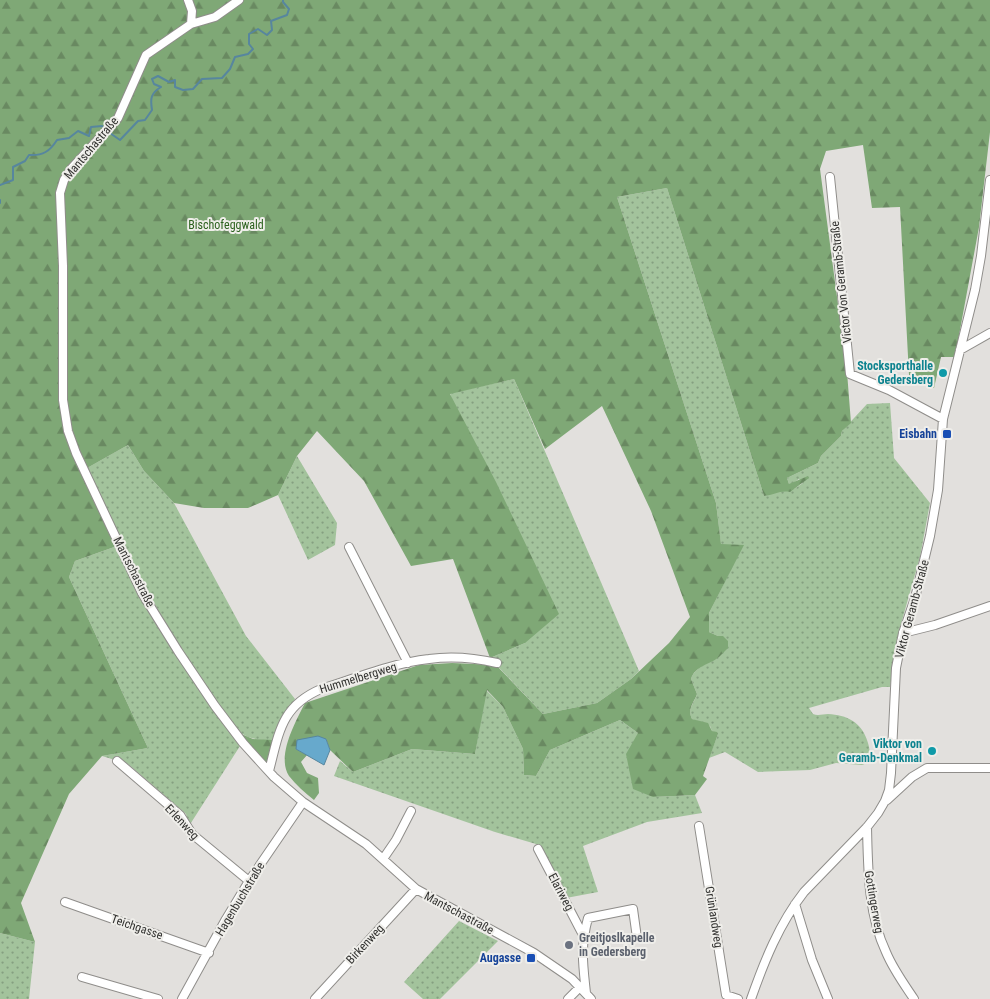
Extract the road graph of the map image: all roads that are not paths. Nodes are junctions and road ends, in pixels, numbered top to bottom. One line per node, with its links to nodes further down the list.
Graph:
1 (188, 0): 3 (street)
2 (239, 0): 3 (street, Mantschastraße)
3 (191, 24): 16 (street, Mantschastraße)
4 (830, 177): 8 (street, Victor Von Geramb-Straße)
5 (990, 180): 7 (street, Viktor Geramb-Straße)
6 (990, 333): 7 (street)
7 (960, 350): 8 (street, Viktor Geramb-Straße)
8 (943, 419): 11 (street, Viktor Geramb-Straße)
9 (349, 547): 12 (street, Hummelbergweg)
10 (990, 606): 11 (street)
11 (903, 633): 17 (street, Viktor Geramb-Straße)
12 (408, 663): 13 (street, Hummelbergweg); 16 (street, Hummelbergweg)
13 (497, 663)
14 (117, 761): 24 (street, Erlenweg)
15 (990, 768): 17 (street)
16 (269, 771): 18 (street, Mantschastraße)
17 (885, 801): 21 (street, Viktor Geramb-Straße)
18 (303, 802): 23 (street, Mantschastraße); 24 (street, Hagenbuchstraße)
19 (412, 811): 23 (street)
20 (699, 826): 38 (street, Grünlandweg)
21 (867, 827): 27 (street, Viktor Geramb-Straße); 41 (street, Gottingerweg)
22 (538, 849): 28 (street, Elariweg)
23 (383, 859): 25 (street, Mantschastraße)
24 (249, 881): 30 (street, Hagenbuchstraße)
25 (416, 889): 32 (street, Mantschastraße); 36 (street, Birkenweg)
26 (64, 902): 30 (street, Teichgasse)
27 (795, 904): 39 (street, Viktor Geramb-Straße); 40 (street)
28 (583, 935): 29 (street, Elariweg); 33 (street, Elariweg)
29 (637, 938)
30 (209, 953): 35 (street, Hagenbuchstraße)
31 (82, 977): 34 (street)
32 (580, 987): 33 (street, Mantschastraße); 37 (street)
33 (588, 996)
34 (158, 999)
35 (182, 999)
36 (315, 999)
37 (568, 999)
38 (738, 999)
39 (751, 999)
40 (828, 999)
41 (914, 999)

